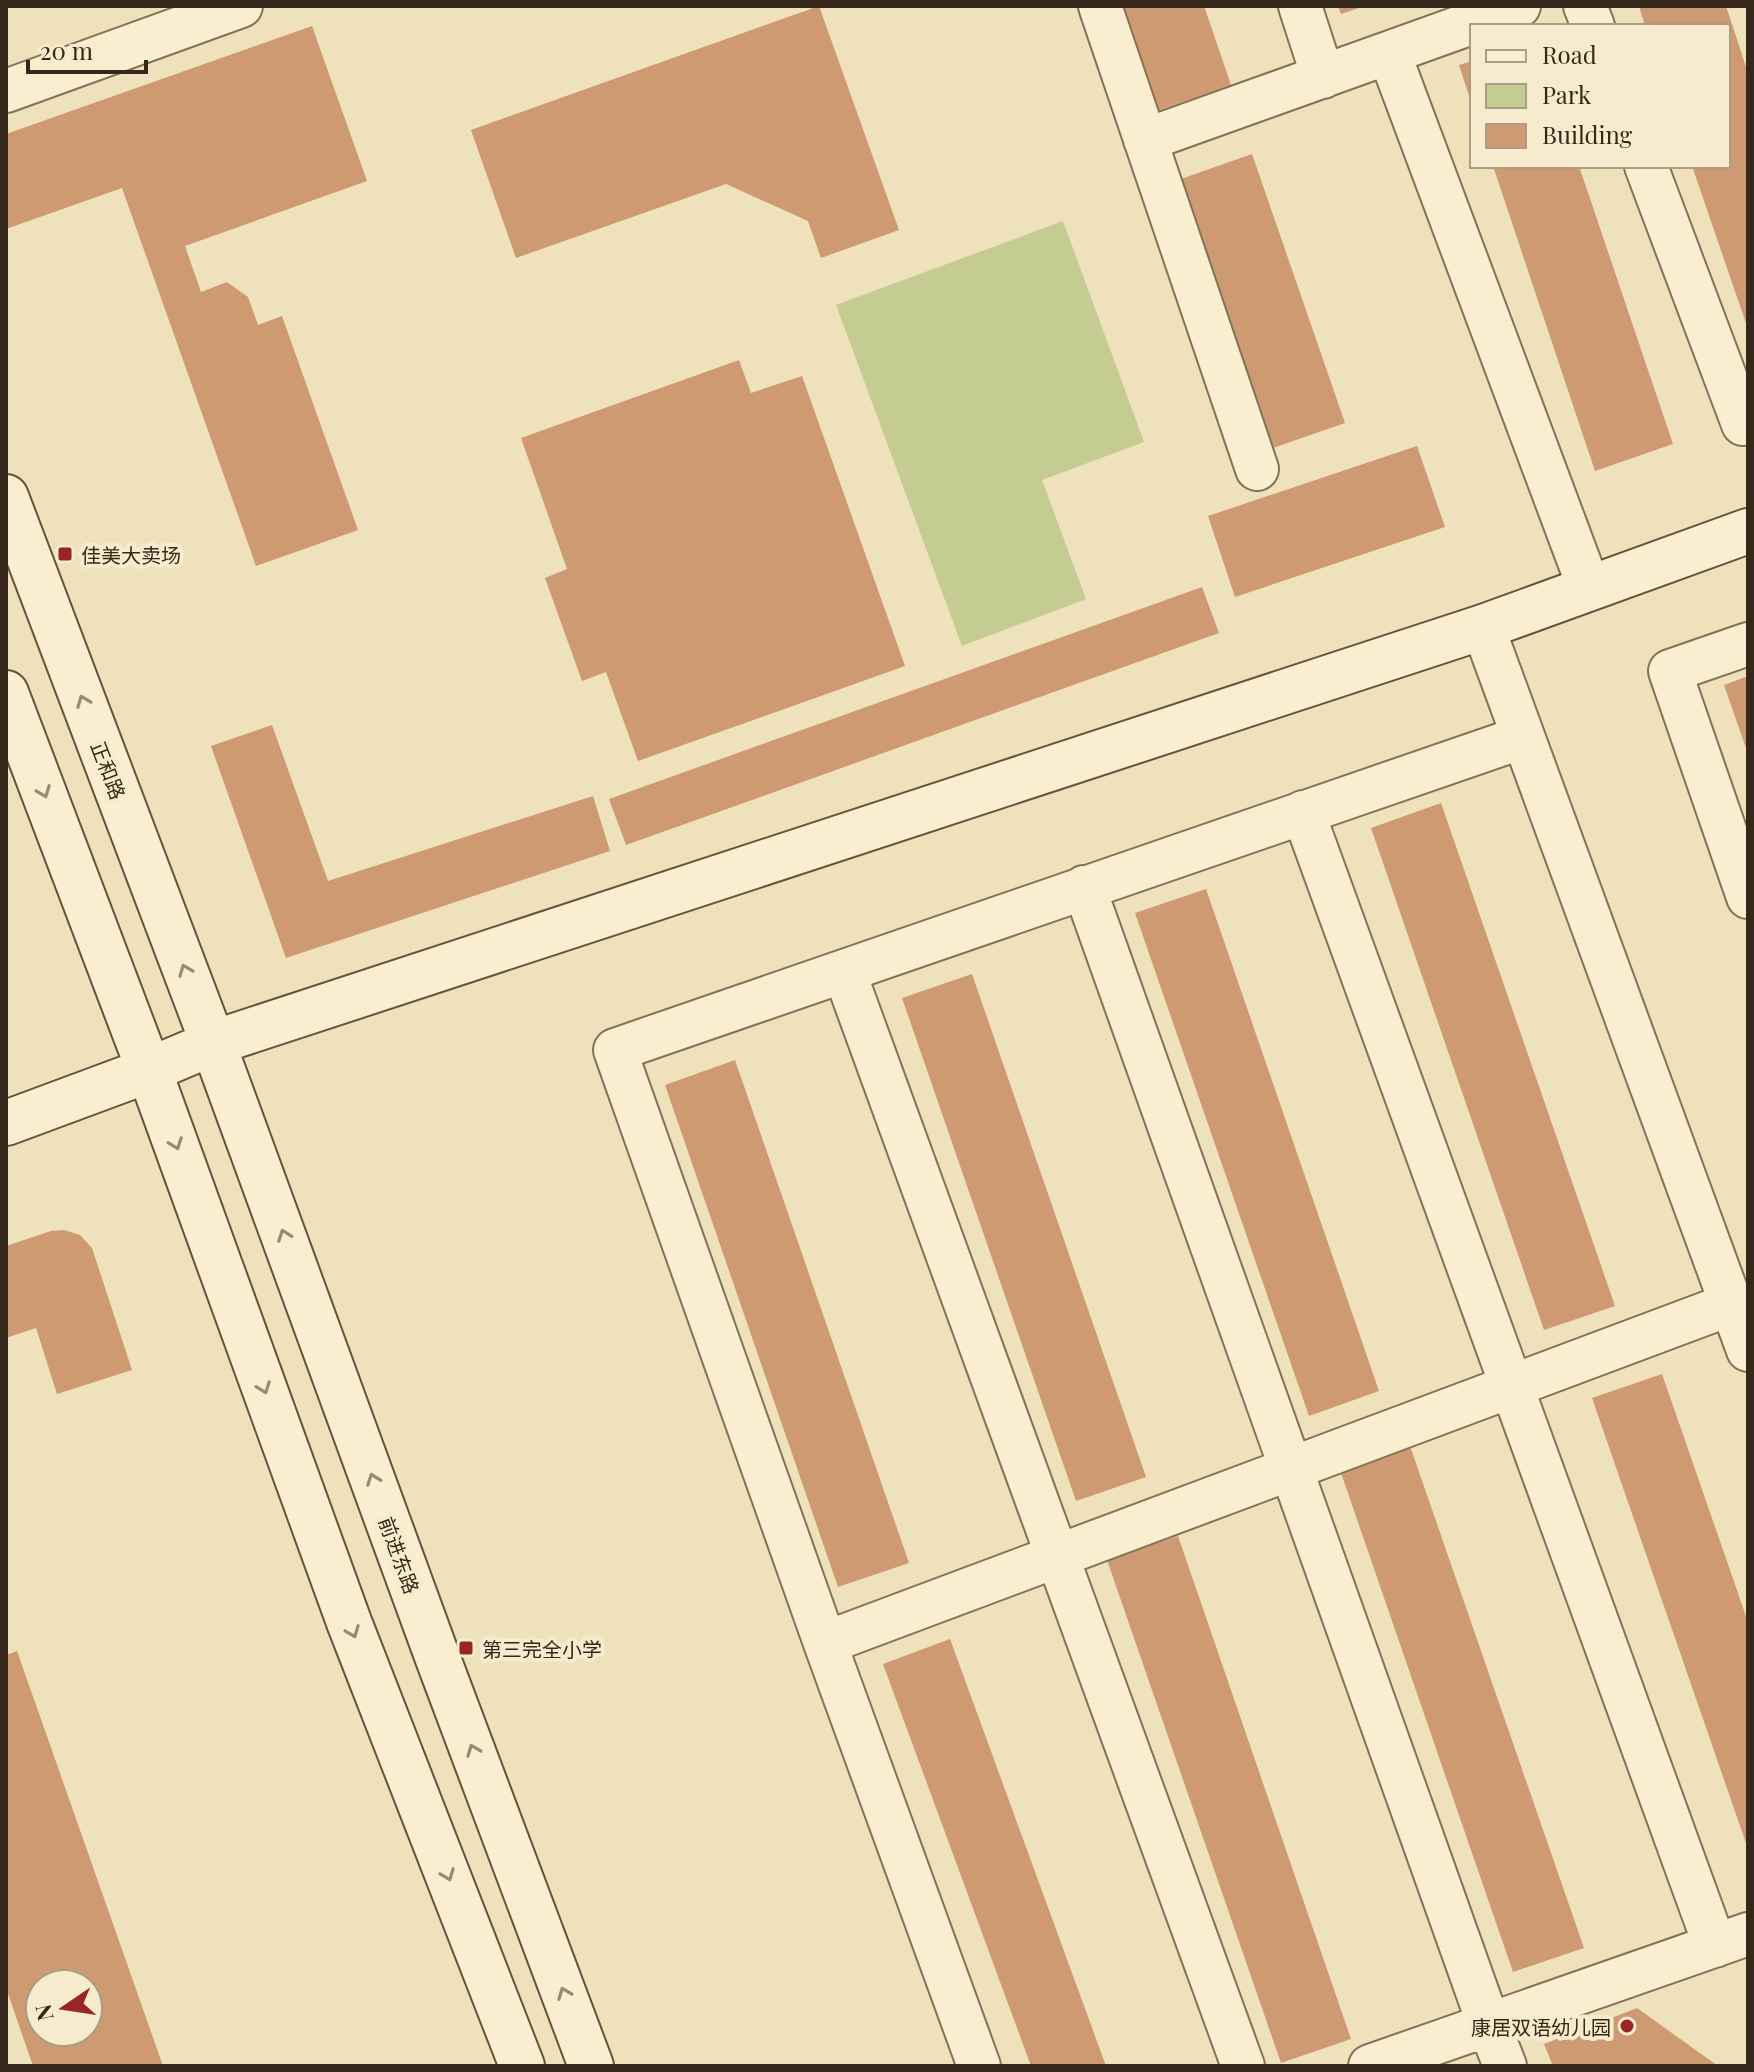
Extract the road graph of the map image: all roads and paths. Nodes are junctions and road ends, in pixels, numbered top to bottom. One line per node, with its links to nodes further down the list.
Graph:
1 (241, 6): 7 (street)
2 (1100, 6): 8 (street)
3 (1300, 6): 6 (street)
4 (1501, 9): 5 (street)
5 (1389, 53): 6 (street); 14 (street)
6 (1323, 77): 8 (street)
7 (6, 91)
8 (1145, 140): 11 (street)
9 (1647, 168): 10 (street)
10 (1743, 424)
11 (1257, 469)
12 (6, 497): 23 (main road, 正和路, one-way to 12)
13 (1748, 531): 14 (main road)
14 (1589, 588): 15 (main road)
15 (1483, 627): 18 (street); 23 (main road)
16 (1748, 644): 21 (street)
17 (6, 693): 24 (main road, one-way to 24)
18 (1523, 737): 19 (street); 26 (street)
19 (1303, 812): 20 (street); 27 (street)
20 (1084, 887): 22 (street); 28 (street)
21 (1748, 897)
22 (844, 971): 29 (street); 30 (street)
23 (213, 1043): 24 (main road); 34 (main road, 前进东路, one-way to 23)
24 (149, 1070): 25 (main road); 33 (main road, one-way to 33)
25 (6, 1123)
26 (1742, 1330): 27 (street)
27 (1512, 1386): 28 (street); 31 (street)
28 (1291, 1469): 29 (street); 32 (street)
29 (1058, 1556): 30 (street); 36 (street)
30 (825, 1643): 35 (street)
31 (1731, 1940): 32 (street)
32 (1489, 2025): 37 (street); 38 (street)
33 (522, 2066)
34 (591, 2066)
35 (979, 2066)
36 (1243, 2066)
37 (1370, 2066)
38 (1505, 2066)

